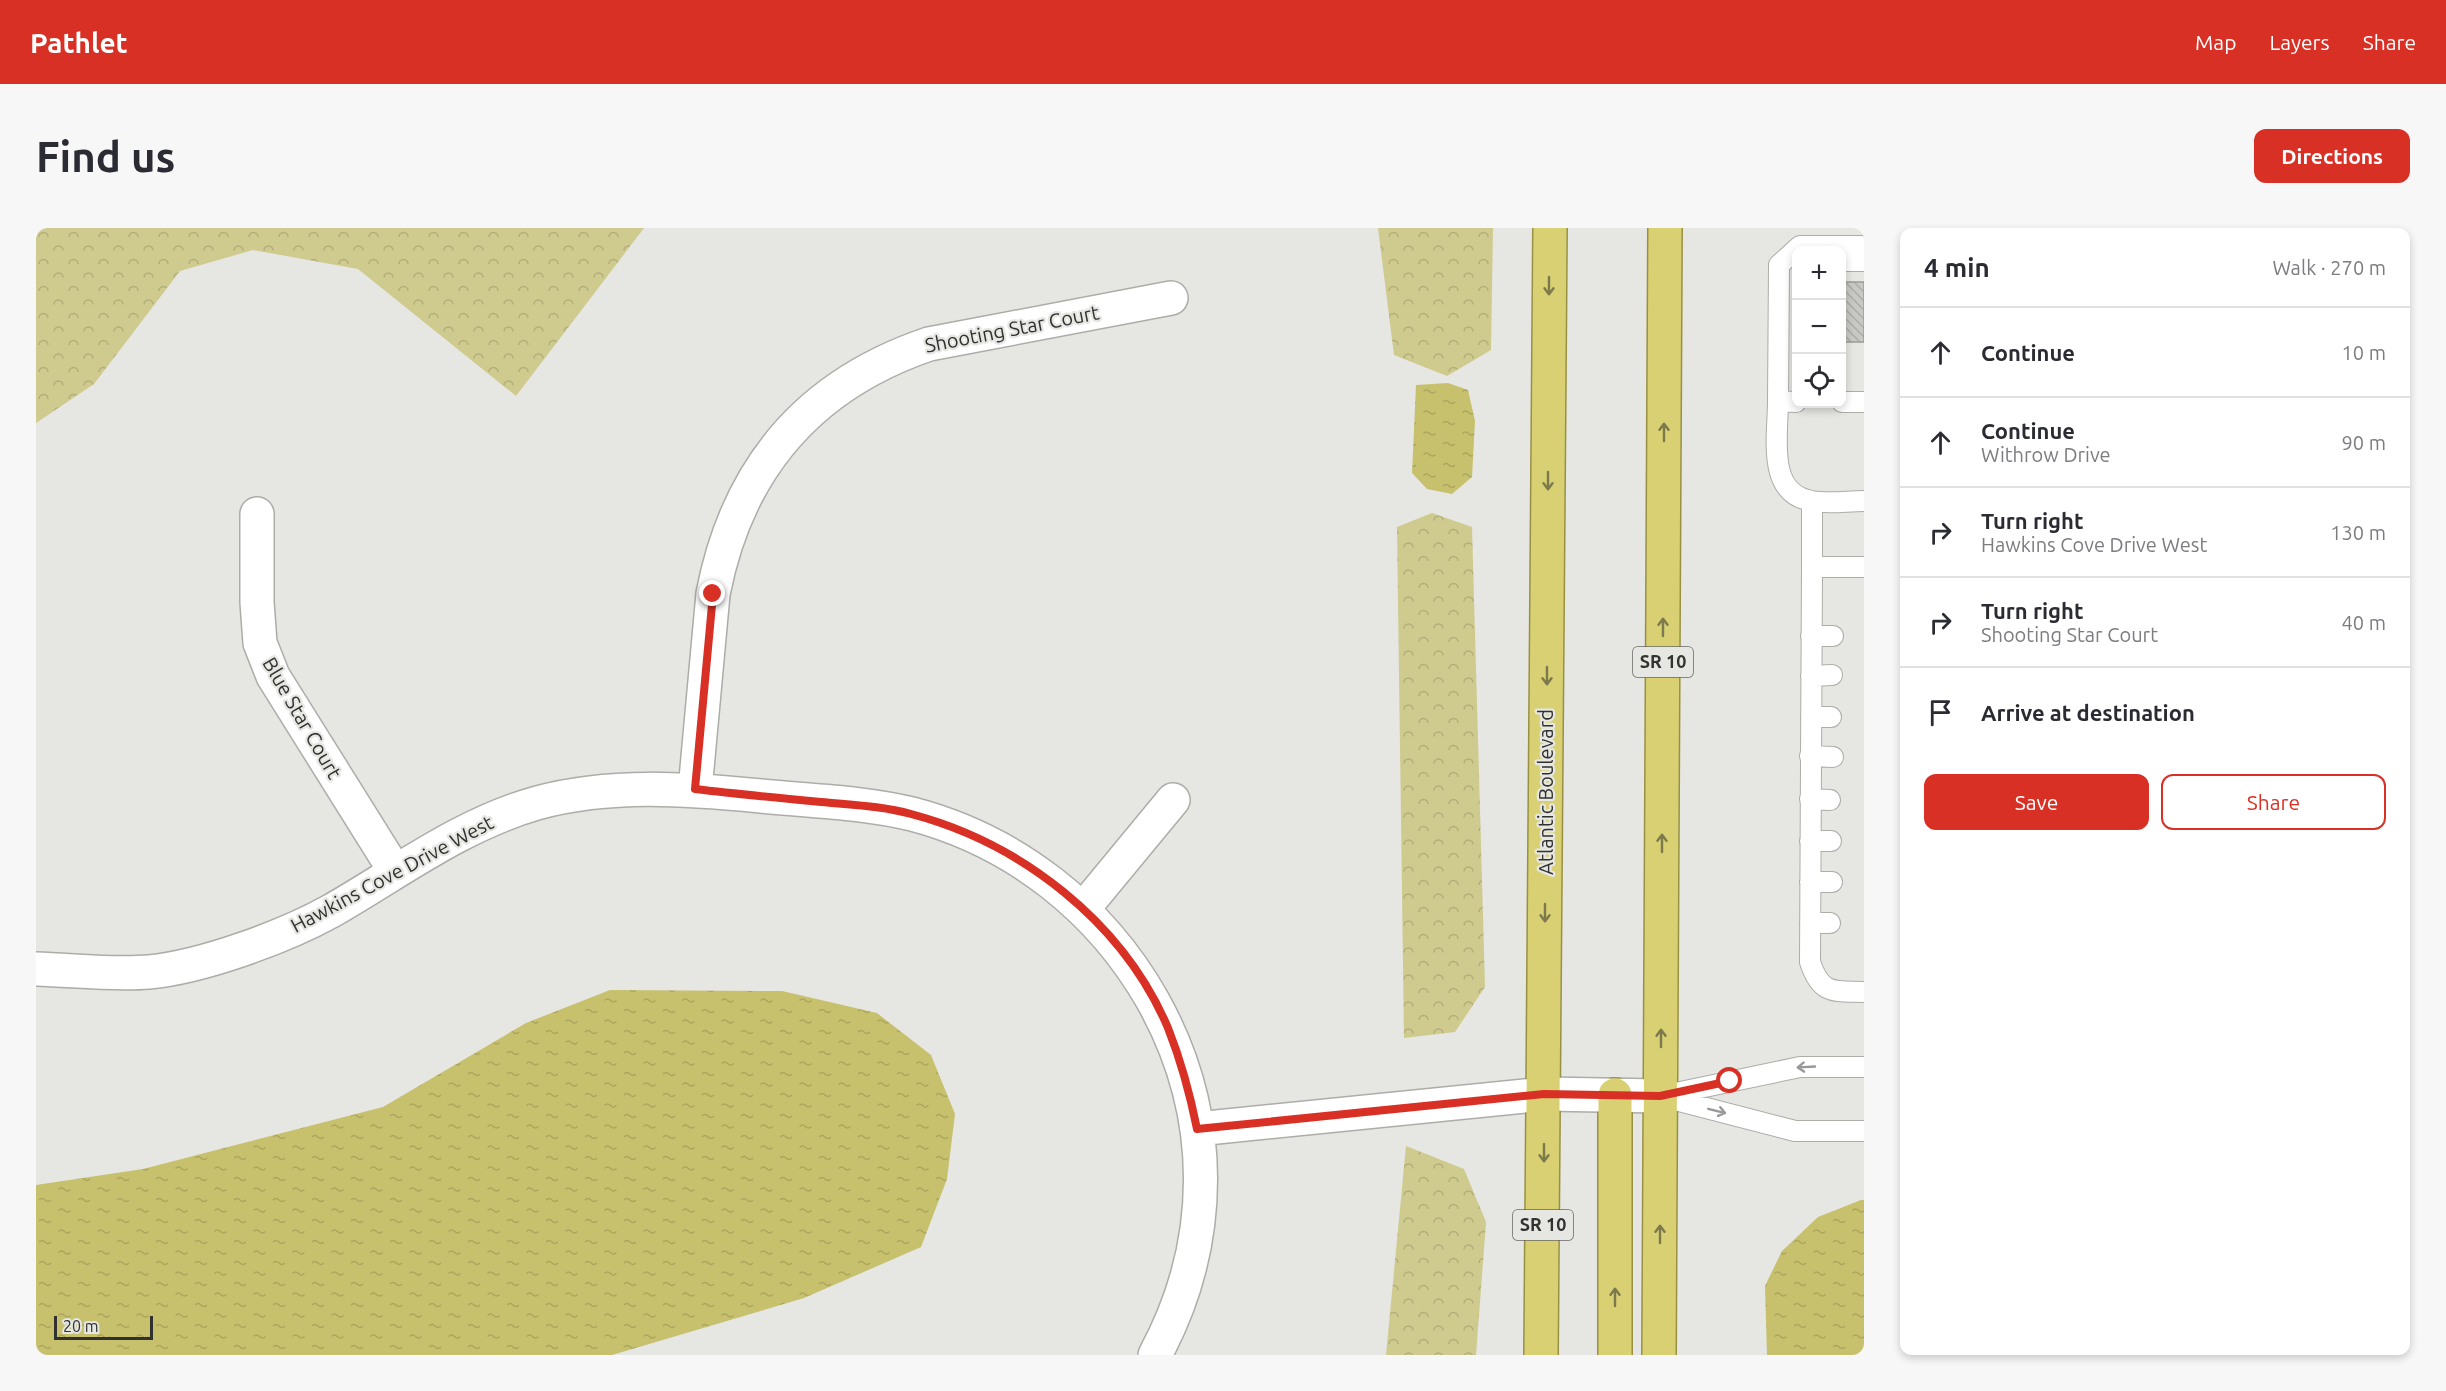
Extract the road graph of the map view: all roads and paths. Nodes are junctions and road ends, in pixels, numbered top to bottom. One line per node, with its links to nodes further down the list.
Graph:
1 (1550, 228): 39 (highway, Atlantic Boulevard / SR 10, one-way to 39)
2 (1665, 228): 41 (highway, SR 10, one-way to 2)
3 (1864, 246): 6 (lane)
4 (1846, 261): 5 (lane)
5 (1864, 261)
6 (1788, 263): 8 (lane)
7 (1171, 298): 24 (street, Shooting Star Court)
8 (1787, 401): 11 (lane)
9 (1846, 402): 10 (lane)
10 (1864, 402)
11 (1812, 501): 12 (lane); 14 (lane)
12 (1864, 501)
13 (257, 514): 30 (street, Blue Star Court)
14 (1812, 567): 15 (lane); 16 (lane)
15 (1864, 567)
16 (1811, 636): 17 (lane); 19 (lane)
17 (1833, 636)
18 (1832, 675): 19 (lane)
19 (1811, 676): 20 (lane)
20 (1811, 717): 21 (lane); 22 (lane)
21 (1831, 717)
22 (1810, 756): 23 (lane); 25 (lane)
23 (1833, 757)
24 (695, 789): 30 (street, Hawkins Cove Drive West); 33 (street, Hawkins Cove Drive West)
25 (1810, 799): 27 (lane); 28 (lane)
26 (1173, 800): 33 (street)
27 (1830, 800)
28 (1810, 841): 29 (lane); 31 (lane)
29 (1831, 841)
30 (395, 871): 36 (street, Hawkins Cove Drive West)
31 (1810, 882): 32 (lane); 34 (lane)
32 (1832, 882)
33 (1083, 909): 42 (street, Hawkins Cove Drive West)
34 (1810, 923): 35 (lane); 37 (lane)
35 (1830, 923)
36 (36, 969)
37 (1864, 992)
38 (1864, 1067): 41 (lane, one-way to 41)
39 (1544, 1094): 40 (street); 42 (street); 45 (highway, Atlantic Boulevard / SR 10, one-way to 45)
40 (1615, 1095): 41 (street); 46 (highway, one-way to 40)
41 (1660, 1096): 43 (lane, one-way to 43); 47 (highway, SR 10, one-way to 41)
42 (1197, 1129): 44 (street, Hawkins Cove Drive West)
43 (1864, 1131)
44 (1155, 1355)
45 (1541, 1355)
46 (1615, 1355)
47 (1659, 1355)

